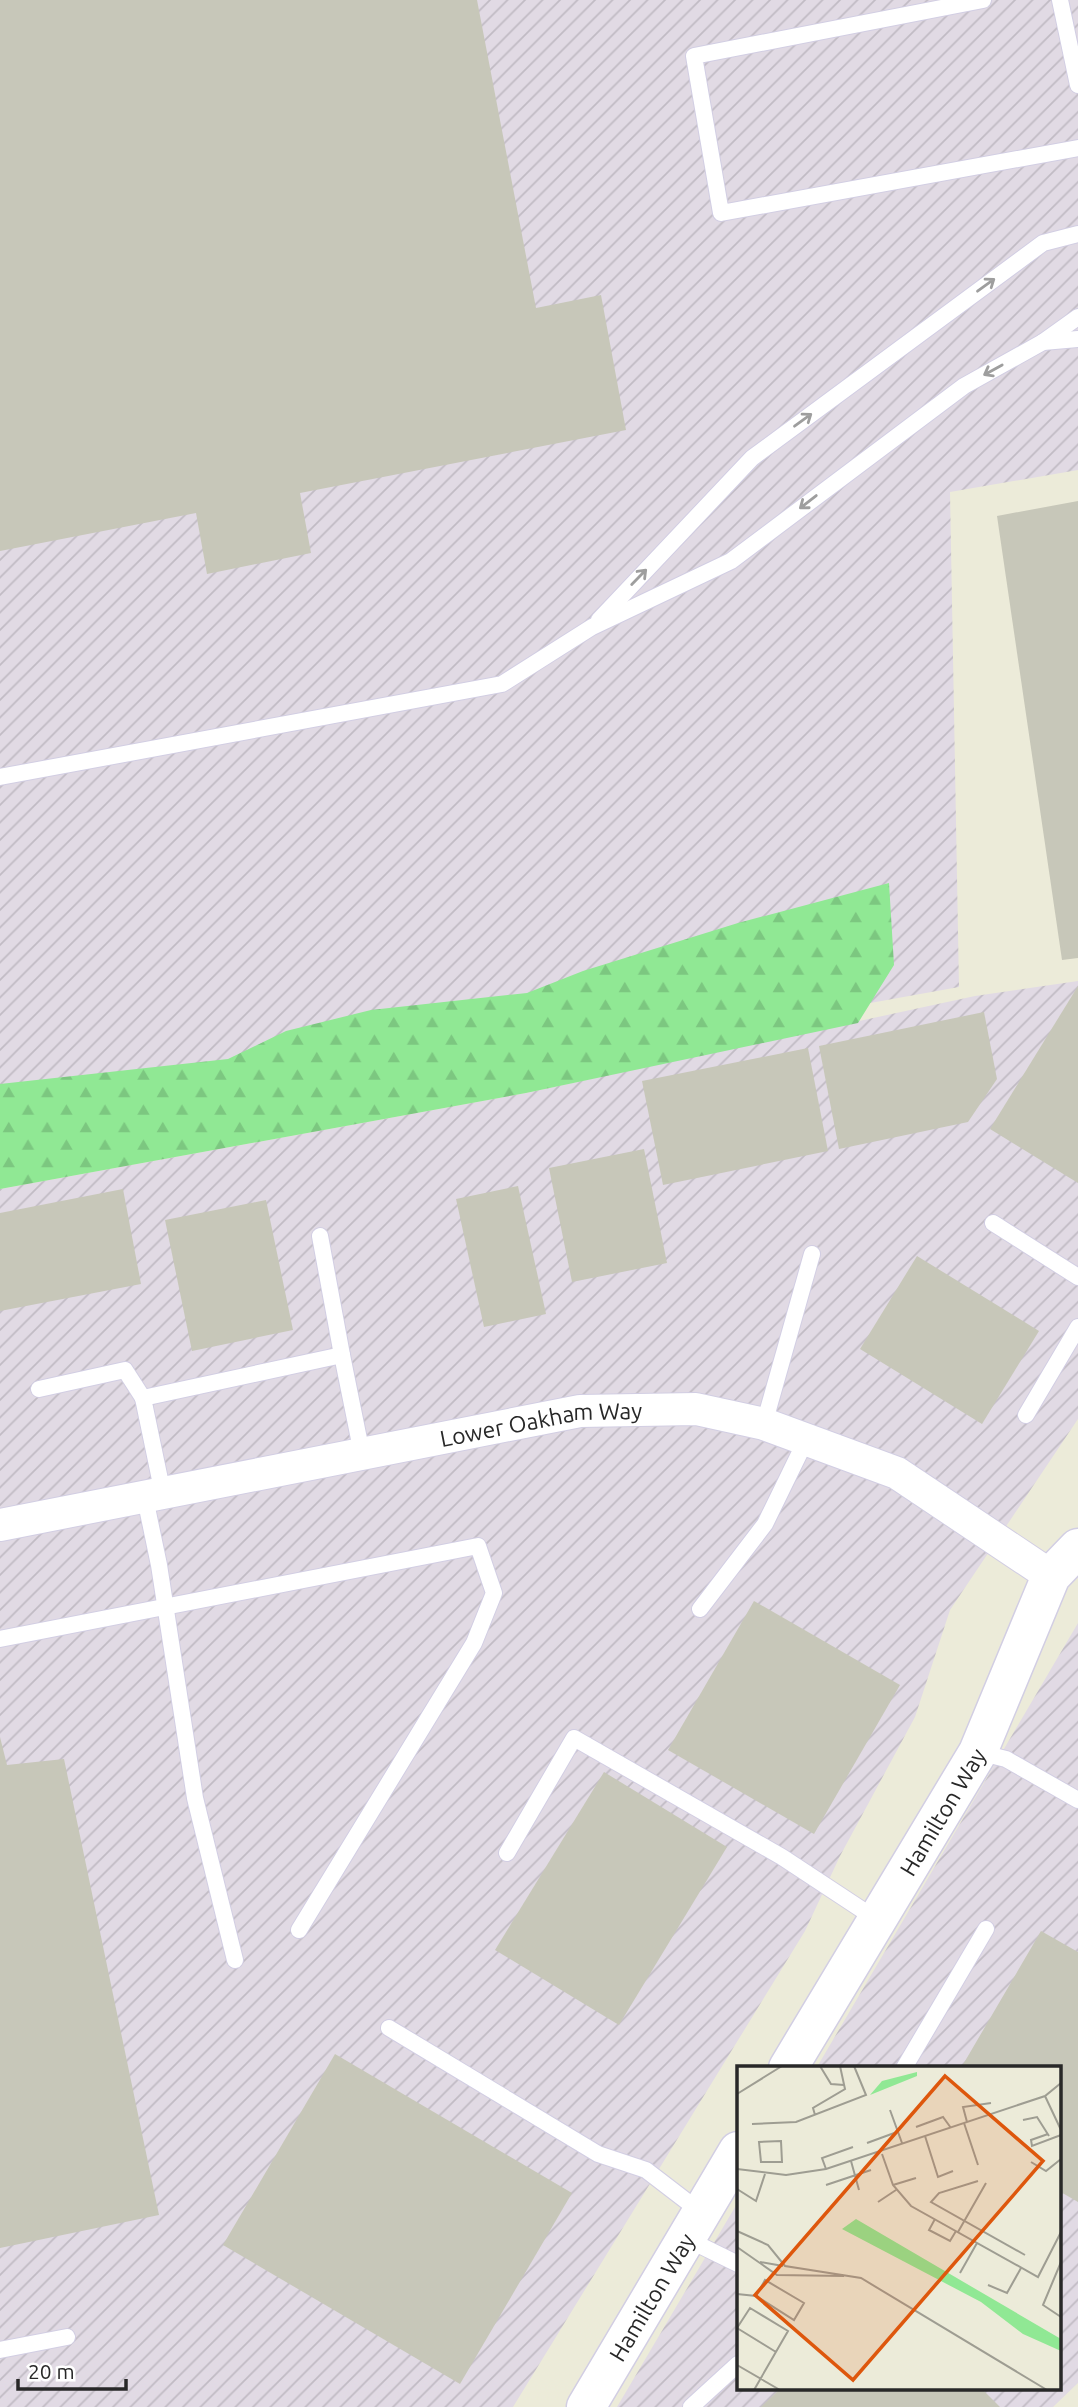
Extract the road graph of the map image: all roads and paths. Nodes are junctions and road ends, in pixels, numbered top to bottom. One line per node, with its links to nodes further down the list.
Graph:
1 (983, 0): 4 (lane)
2 (1060, 0): 3 (lane)
3 (1078, 85)
4 (1078, 148)
5 (1078, 234): 9 (lane, one-way to 5)
6 (1078, 317): 8 (lane)
7 (1078, 339): 8 (lane)
8 (1043, 342): 9 (lane, one-way to 9)
9 (592, 627): 10 (lane)
10 (0, 777)
11 (993, 1223): 14 (lane)
12 (320, 1236): 16 (lane)
13 (812, 1254): 20 (lane)
14 (1078, 1277)
15 (1078, 1327): 19 (lane)
16 (342, 1354): 18 (lane); 22 (lane)
17 (39, 1389): 18 (lane)
18 (143, 1398): 23 (lane)
19 (1026, 1415)
20 (764, 1424): 21 (street, Lower Oakham Way); 22 (street, Lower Oakham Way)
21 (807, 1438): 26 (street, Lower Oakham Way); 28 (lane)
22 (362, 1454): 23 (street, Lower Oakham Way)
23 (154, 1496): 24 (street, Lower Oakham Way); 27 (lane)
24 (0, 1525)
25 (1078, 1548): 26 (street, Hamilton Way)
26 (1051, 1576): 30 (street, Hamilton Way)
27 (164, 1607): 29 (lane); 36 (lane); 37 (lane)
28 (700, 1609)
29 (0, 1639)
30 (978, 1752): 32 (lane); 34 (street, Hamilton Way)
31 (1078, 1780): 32 (lane)
32 (1074, 1797)
33 (507, 1853): 34 (lane)
34 (876, 1919): 39 (street, Hamilton Way)
35 (986, 1929): 40 (lane)
36 (299, 1930)
37 (234, 1961)
38 (389, 2028): 42 (lane)
39 (789, 2066)
40 (905, 2066)
41 (737, 2153): 42 (street, Hamilton Way)
42 (695, 2226): 43 (lane); 47 (street, Hamilton Way)
43 (737, 2263)
44 (67, 2337): 45 (lane)
45 (0, 2350)
46 (737, 2365): 48 (lane)
47 (586, 2407)
48 (691, 2407)

